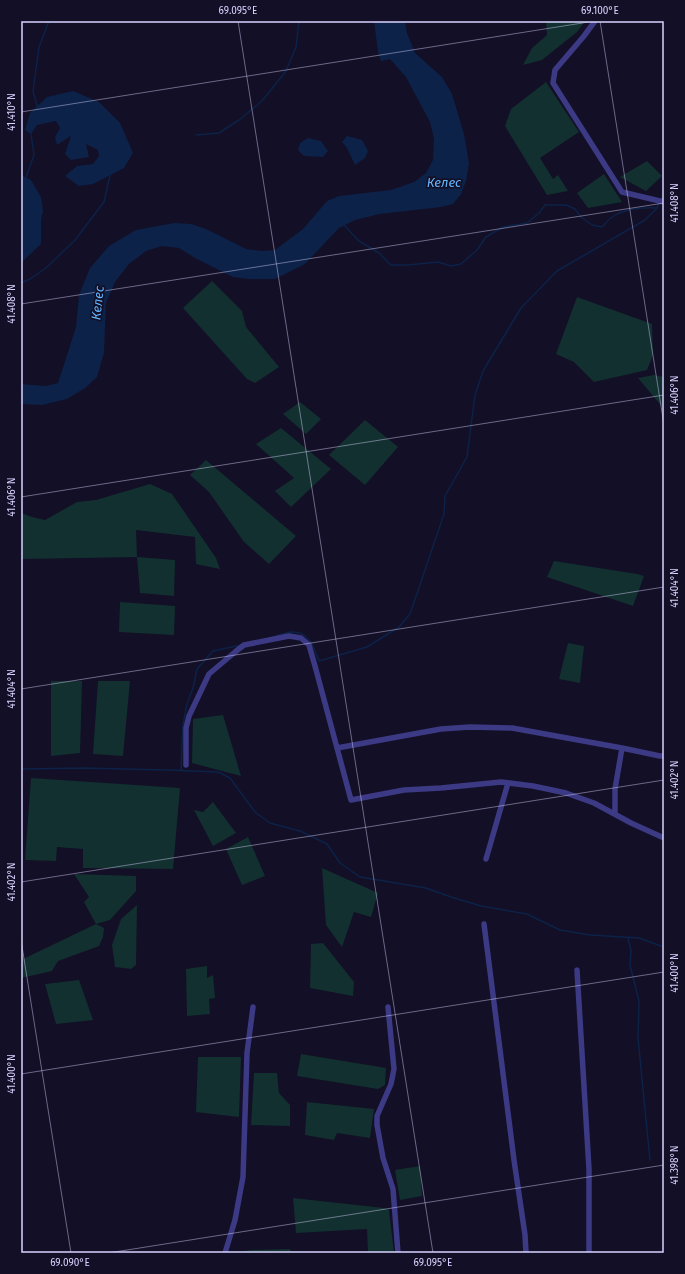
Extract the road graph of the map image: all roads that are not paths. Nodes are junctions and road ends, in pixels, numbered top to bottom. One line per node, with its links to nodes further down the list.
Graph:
1 (595, 21): 2 (street)
2 (664, 202)
3 (337, 748): 4 (street); 6 (street); 7 (street)
4 (622, 748): 5 (street); 8 (street)
5 (664, 756)
6 (186, 765)
7 (508, 783): 8 (street); 10 (street)
8 (615, 814): 9 (street)
9 (664, 838)
10 (486, 859)
11 (484, 924): 17 (street)
12 (577, 970): 18 (street)
13 (253, 1007): 15 (street)
14 (388, 1007): 16 (street)
15 (225, 1253)
16 (398, 1253)
17 (526, 1253)
18 (589, 1253)

